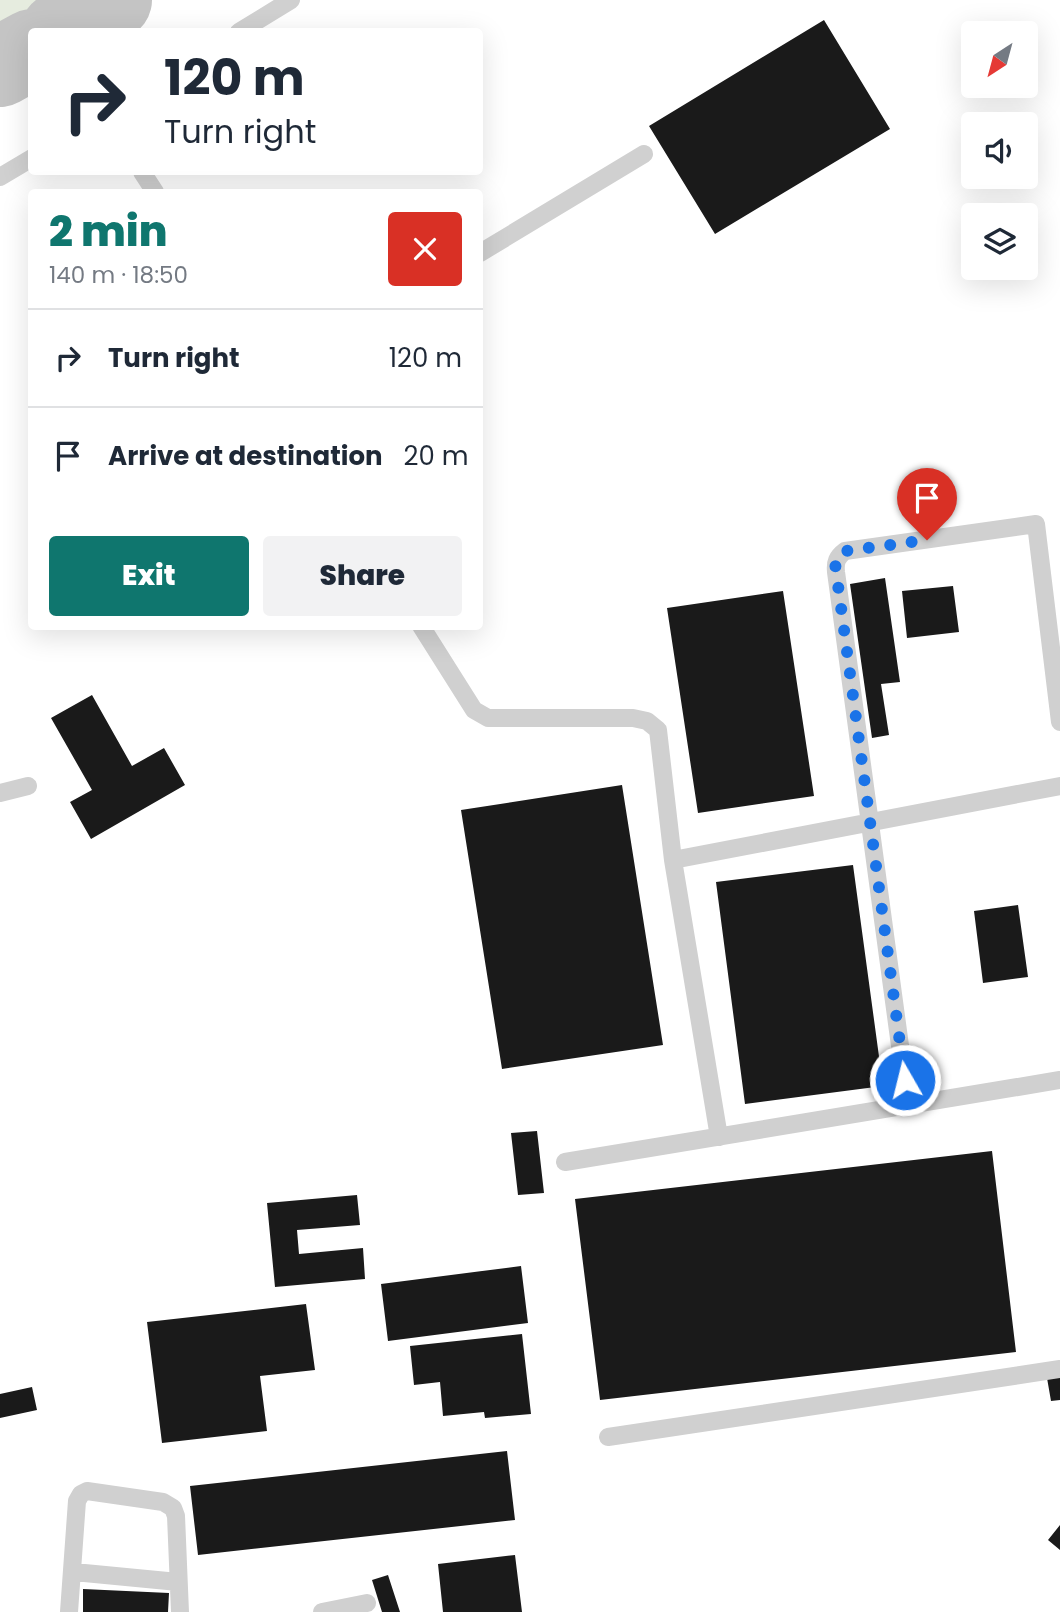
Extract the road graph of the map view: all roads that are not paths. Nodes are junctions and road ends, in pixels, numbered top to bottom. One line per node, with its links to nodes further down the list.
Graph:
1 (291, 0): 2 (lane)
2 (246, 28)
3 (644, 154): 6 (lane)
4 (28, 160): 5 (lane)
5 (0, 177)
6 (483, 251)
7 (424, 630): 13 (lane)
8 (1060, 722): 12 (lane)
9 (28, 786): 11 (lane)
10 (1060, 786): 12 (lane)
11 (0, 793)
12 (869, 822): 13 (lane); 15 (lane)
13 (673, 860): 16 (lane)
14 (1060, 1080): 15 (lane)
15 (908, 1105): 16 (lane)
16 (719, 1137): 17 (lane)
17 (565, 1162)
18 (1060, 1369): 19 (lane)
19 (608, 1437)
20 (74, 1572): 21 (lane); 21 (lane); 23 (lane)
21 (178, 1582): 24 (lane)
22 (367, 1603): 25 (lane)
23 (69, 1612)
24 (180, 1612)
25 (323, 1612)

